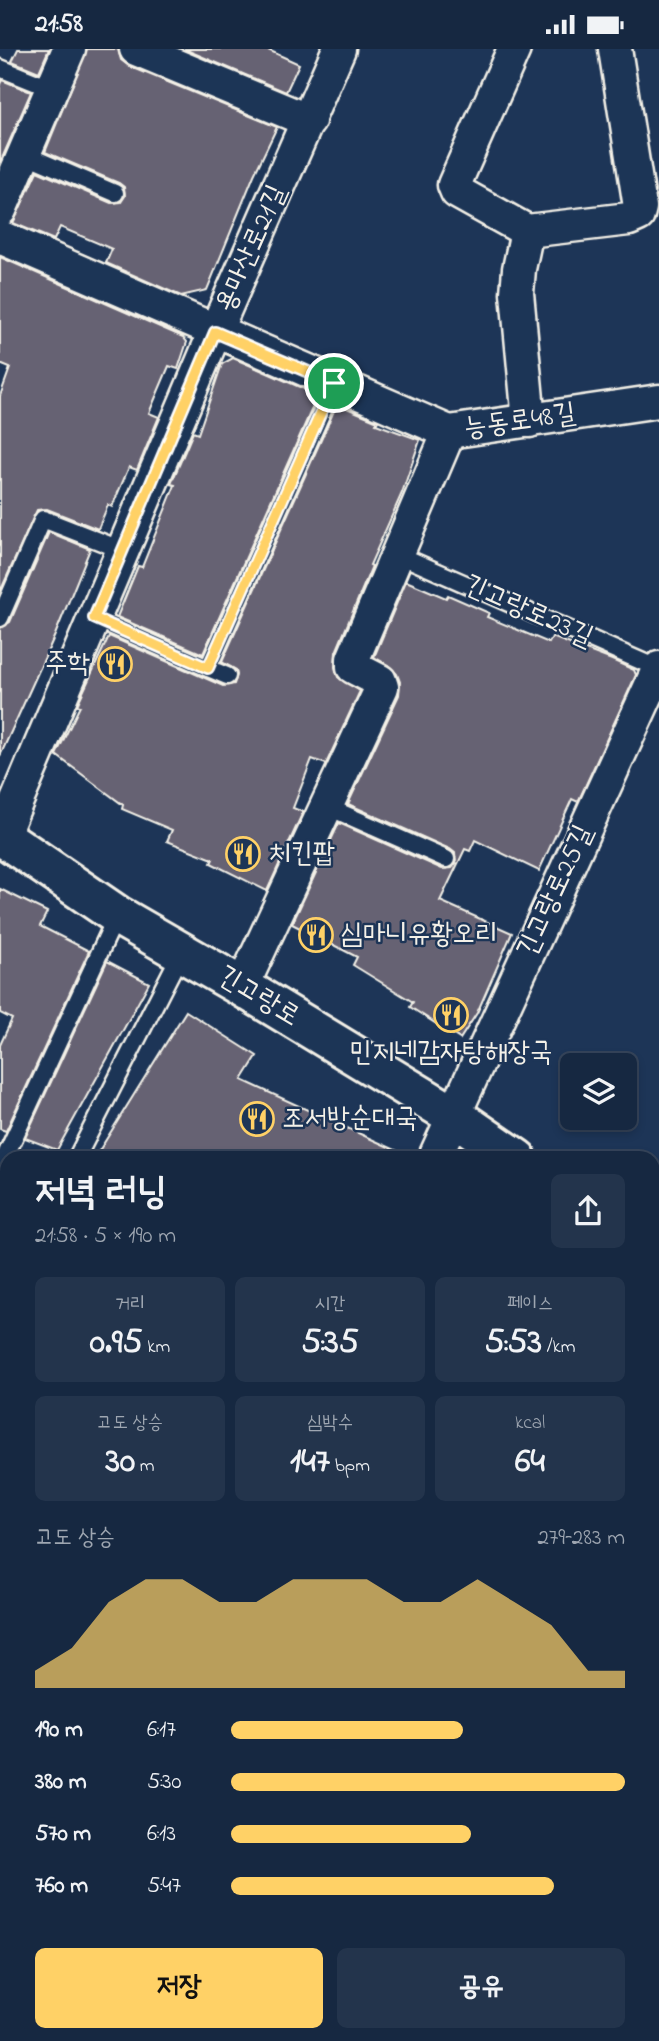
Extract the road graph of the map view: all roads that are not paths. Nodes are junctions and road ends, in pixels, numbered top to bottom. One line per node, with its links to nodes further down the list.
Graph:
1 (69, 49): 7 (street)
2 (136, 49): 8 (street)
3 (339, 49): 8 (street, 용마산로21길)
4 (514, 49): 12 (street)
5 (615, 49): 12 (street)
6 (0, 68): 7 (lane)
7 (52, 89): 9 (street)
8 (309, 121): 14 (street, 용마산로21길)
9 (24, 154): 10 (lane); 11 (street)
10 (115, 193)
11 (0, 210)
12 (527, 231): 17 (street)
13 (0, 237): 14 (street, 능동로48길)
14 (215, 332): 15 (street, 능동로48길); 19 (street, 용마산로21길)
15 (334, 383): 18 (street, 능동로48길); 23 (lane)
16 (659, 401): 17 (street, 능동로48길)
17 (529, 421): 18 (street, 능동로48길)
18 (449, 432): 20 (street)
19 (122, 550): 21 (lane); 22 (street, 용마산로21길)
20 (397, 554): 24 (lane, 긴고랑로23길); 26 (street)
21 (0, 618)
22 (94, 618): 23 (lane); 27 (street, 용마산로21길)
23 (208, 668): 25 (lane)
24 (659, 669): 32 (street, 긴고랑로25길)
25 (227, 676)
26 (326, 806): 28 (lane); 31 (street)
27 (1, 837): 29 (main road, 긴고랑로)
28 (446, 859)
29 (117, 915): 30 (main road, 긴고랑로); 33 (lane)
30 (181, 953): 31 (main road, 긴고랑로); 34 (lane)
31 (242, 987): 32 (main road, 긴고랑로)
32 (453, 1115): 35 (street, 긴고랑로25길); 36 (main road, 긴고랑로)
33 (11, 1151)
34 (80, 1151)
35 (437, 1151)
36 (505, 1151)

